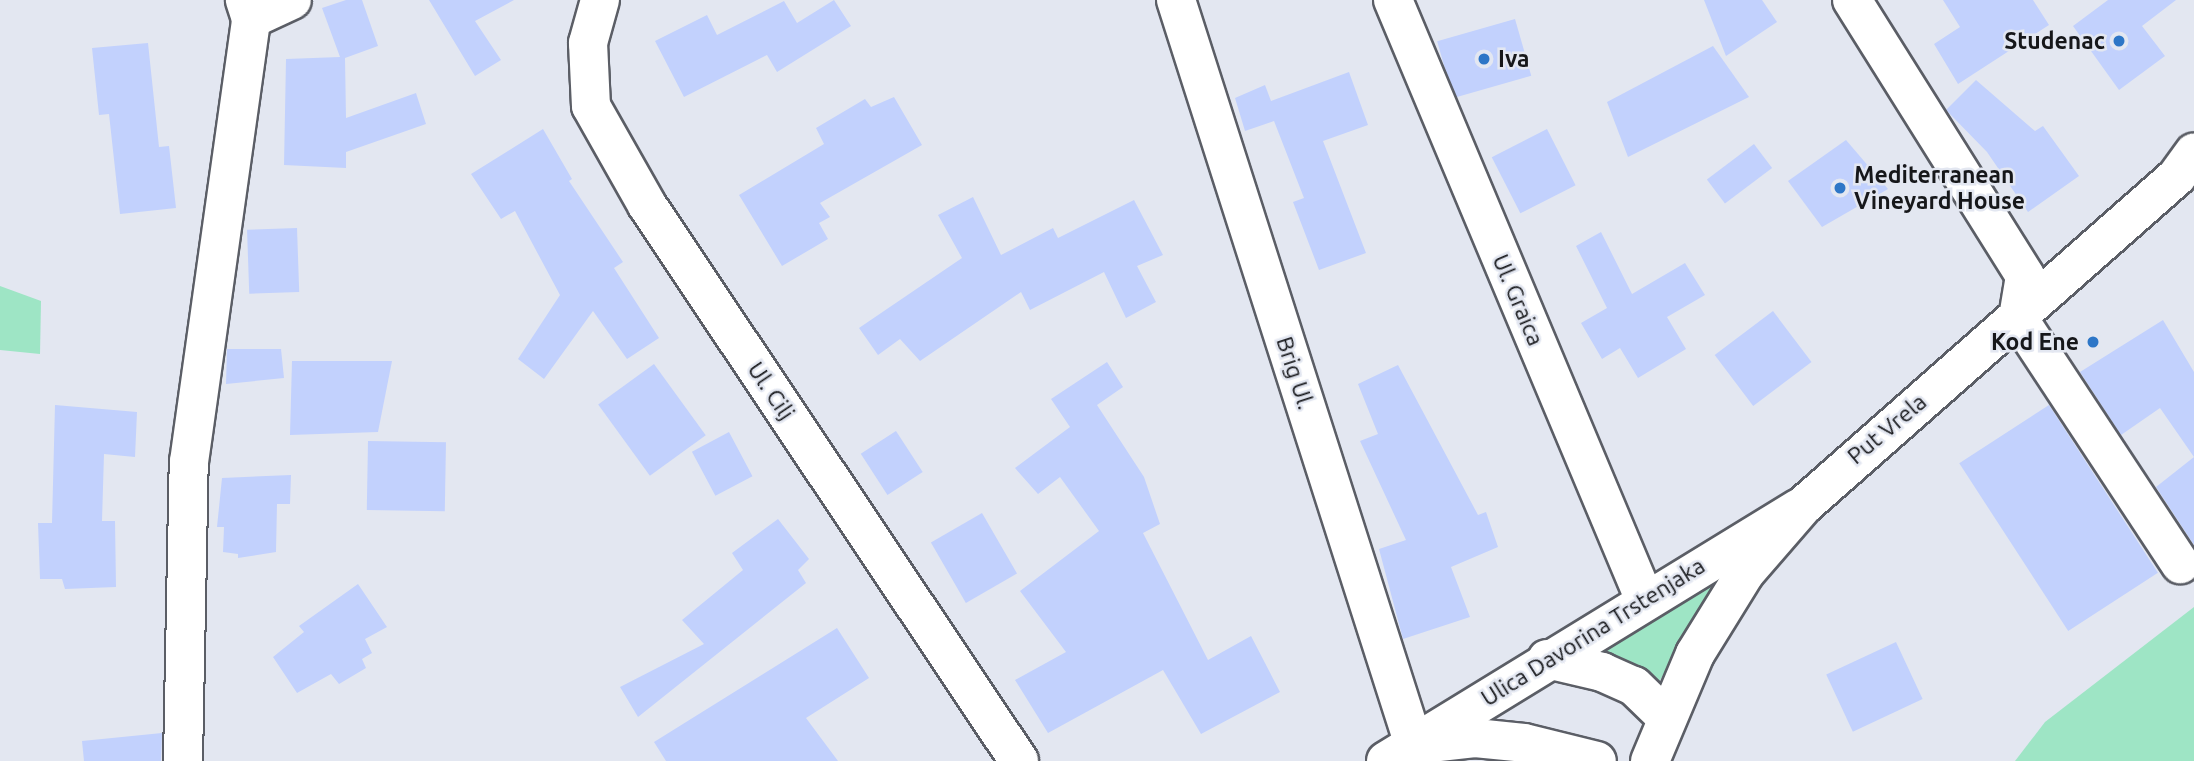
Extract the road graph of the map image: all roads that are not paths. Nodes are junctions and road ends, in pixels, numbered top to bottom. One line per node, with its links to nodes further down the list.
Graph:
1 (292, 0): 6 (street)
2 (600, 0): 16 (street, Ul. Cilj)
3 (1176, 0): 14 (street, Brig Ul.)
4 (1393, 0): 11 (street, Ul. Graica)
5 (1852, 0): 8 (street)
6 (248, 9): 15 (street)
7 (2188, 173): 8 (street, Put Vrela)
8 (2018, 318): 9 (street, Put Vrela); 10 (street)
9 (1803, 506): 11 (street, Ulica Davorina Trstenjaka); 13 (street, Put Vrela)
10 (2180, 564)
11 (1644, 598): 12 (street, Ulica Davorina Trstenjaka)
12 (1547, 659): 13 (street); 14 (street, Ulica Davorina Trstenjaka)
13 (1666, 717): 18 (street, Put Vrela)
14 (1400, 753): 17 (street)
15 (183, 761)
16 (1019, 761)
17 (1597, 761)
18 (1650, 761)

